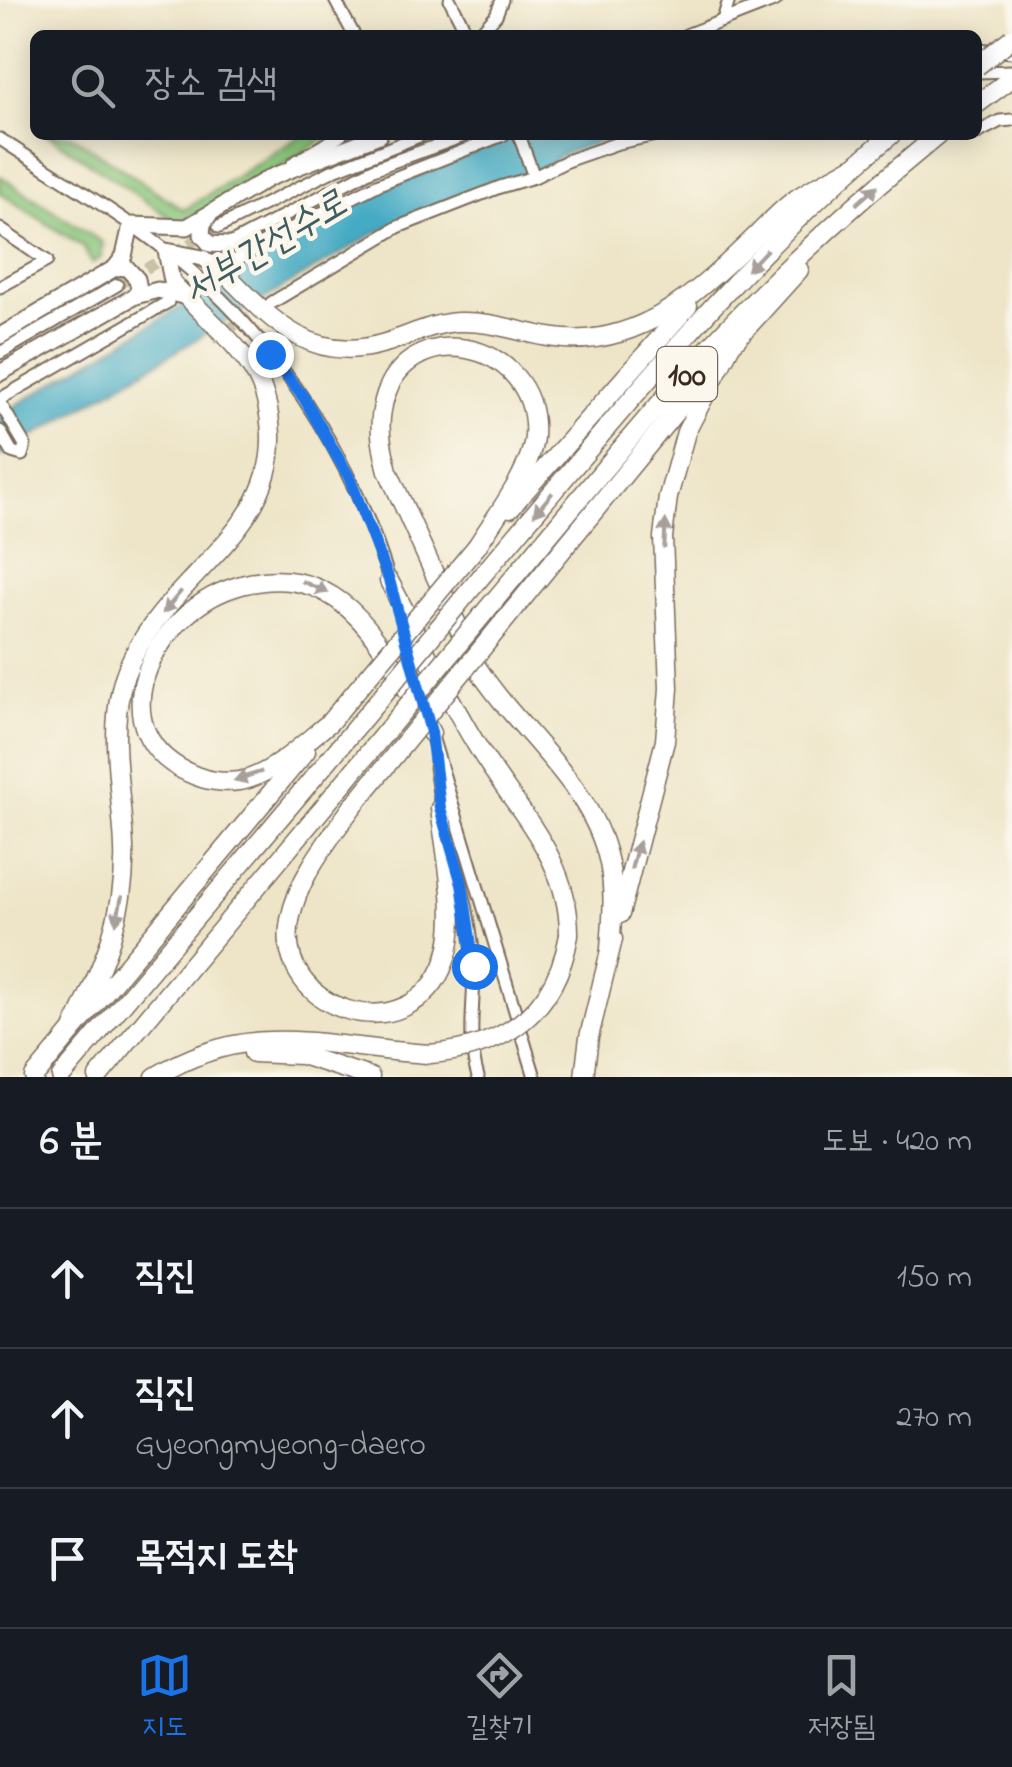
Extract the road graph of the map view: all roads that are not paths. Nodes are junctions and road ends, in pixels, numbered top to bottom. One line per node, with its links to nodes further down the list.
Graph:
1 (335, 0): 7 (street)
2 (450, 0): 8 (street)
3 (502, 0): 9 (street)
4 (730, 0): 6 (street)
5 (776, 0): 6 (street)
6 (723, 20): 10 (street)
7 (351, 30)
8 (465, 30)
9 (482, 30)
10 (698, 30)
11 (1012, 38): 14 (highway, bridge)
12 (982, 49): 13 (street)
13 (1012, 52)
14 (982, 65)
15 (982, 70): 16 (street)
16 (1012, 74): 17 (highway)
17 (982, 100)
18 (1012, 120): 19 (street)
19 (982, 130)
20 (0, 139): 34 (street)
21 (332, 140): 32 (street)
22 (366, 140): 32 (main road)
23 (409, 140): 33 (street)
24 (452, 140): 37 (street)
25 (490, 140): 39 (street)
26 (520, 140): 31 (street)
27 (632, 140): 31 (street)
28 (885, 140): 30 (highway, 100)
29 (932, 140): 35 (highway, 100, one-way to 29)
30 (852, 167): 40 (highway); 61 (highway, 100, one-way to 61, bridge)
31 (534, 176): 45 (street)
32 (269, 178): 33 (main road)
33 (216, 220): 34 (main road); 37 (main road)
34 (130, 224): 38 (street); 41 (main road)
35 (832, 226): 47 (highway); 62 (highway, 100, bridge)
36 (0, 230): 42 (street)
37 (228, 245): 39 (main road)
38 (166, 251): 39 (main road); 44 (main road); 53 (street)
39 (230, 269): 45 (highway)
40 (718, 272): 45 (highway); 52 (highway)
41 (116, 276): 43 (main road); 46 (main road); 48 (street)
42 (0, 287)
43 (135, 296): 44 (main road); 49 (main road)
44 (178, 300): 50 (street); 58 (highway, one-way to 58)
45 (264, 304)
46 (0, 336)
47 (731, 345): 56 (highway, bridge); 57 (highway, one-way to 47)
48 (0, 354)
49 (0, 373)
50 (1, 403): 51 (street)
51 (0, 431)
52 (477, 546): 54 (highway, bridge); 57 (highway)
53 (389, 580): 55 (street); 59 (highway, bridge)
54 (329, 723): 55 (highway, one-way to 55); 58 (highway)
55 (431, 732): 56 (street); 66 (street)
56 (440, 808): 65 (street)
57 (610, 949): 67 (highway)
58 (74, 1027): 60 (highway)
59 (202, 1056): 63 (highway); 64 (highway)
60 (34, 1077)
61 (62, 1077)
62 (98, 1077)
63 (155, 1077)
64 (370, 1077)
65 (478, 1077)
66 (535, 1077)
67 (584, 1077)

